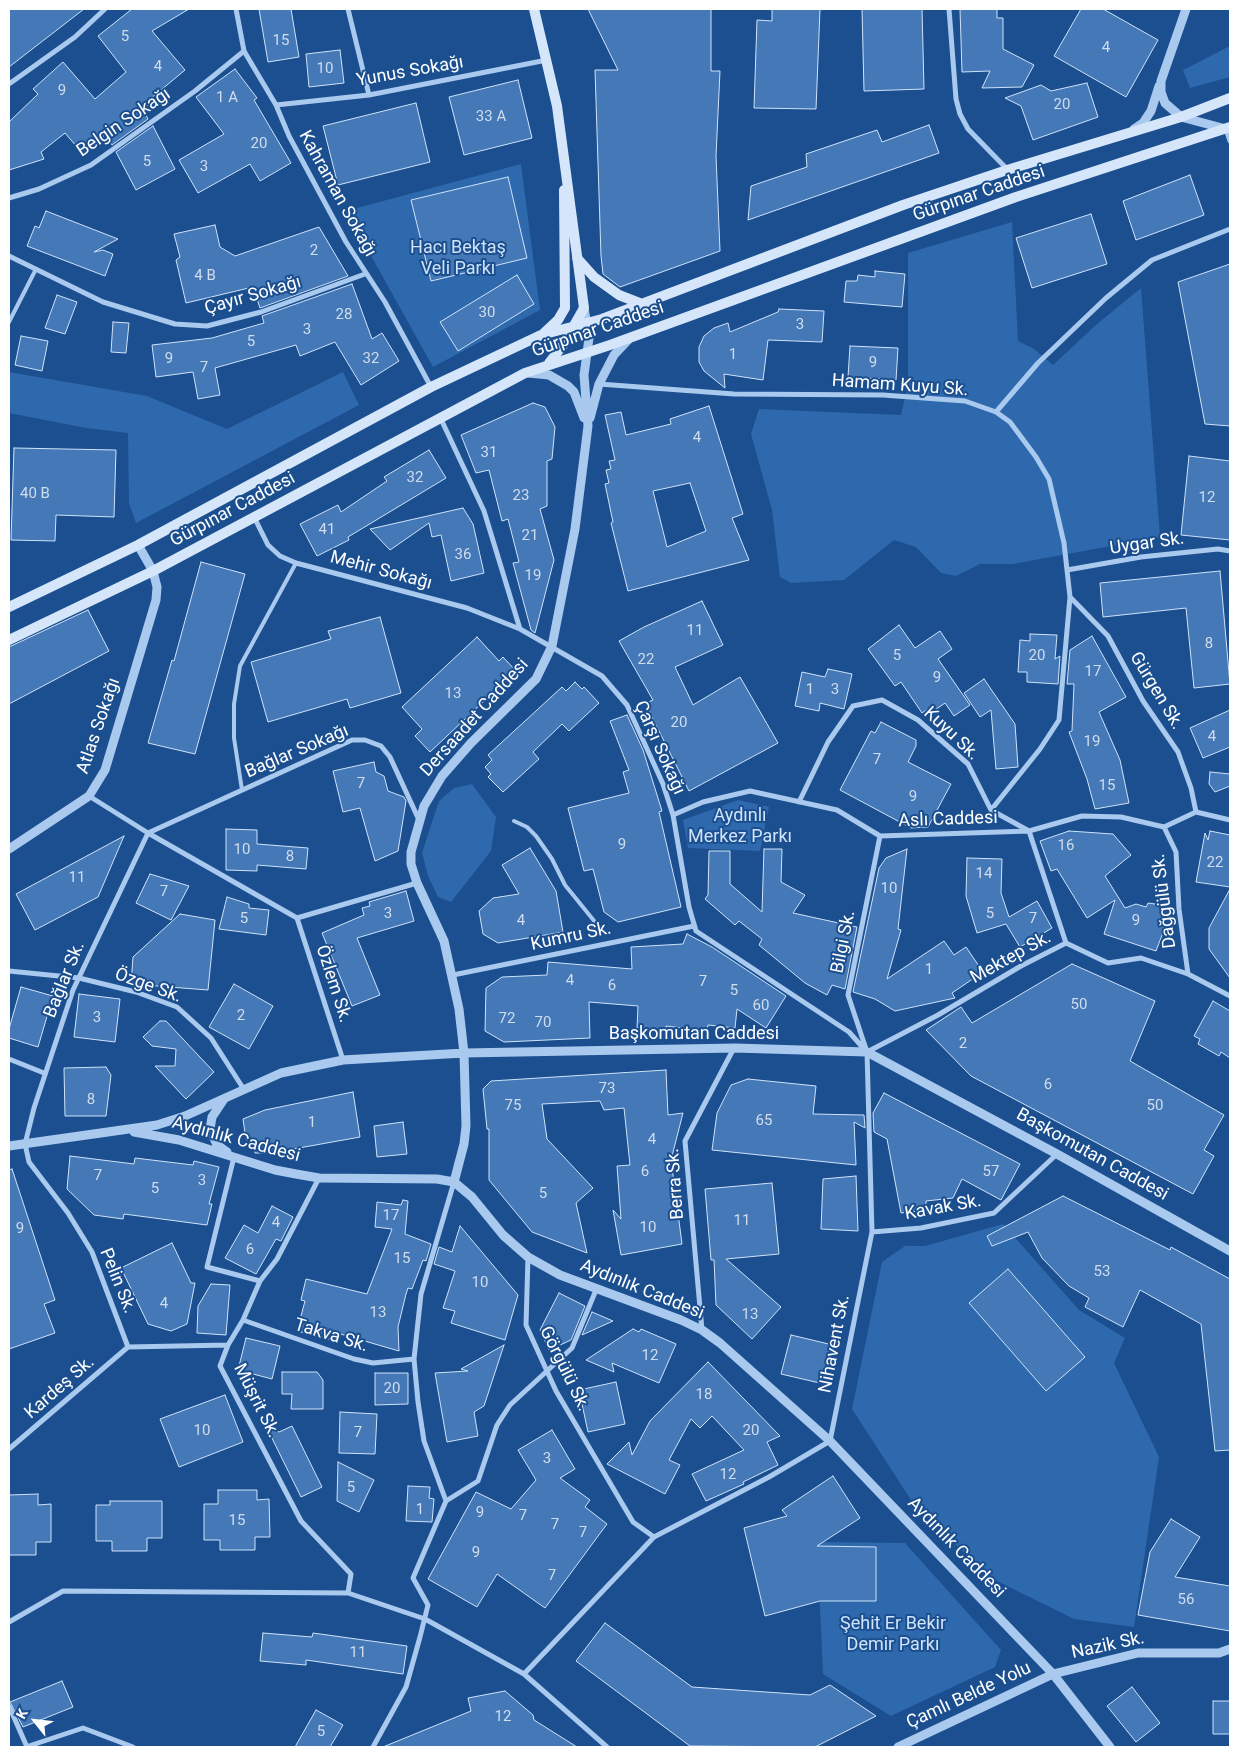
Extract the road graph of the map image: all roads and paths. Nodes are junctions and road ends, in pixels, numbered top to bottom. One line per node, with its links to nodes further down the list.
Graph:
1 (105, 9): 10 (street)
2 (236, 9): 7 (street, Kahraman Sokağı)
3 (348, 9): 11 (street)
4 (534, 9): 8 (main road, Dersaadet Caddesi)
5 (949, 9): 19 (street)
6 (1186, 9): 9 (street)
7 (244, 51): 13 (street, Kahraman Sokağı); 20 (street, Belgin Sokağı)
8 (547, 60): 11 (street, Yunus Sokağı); 18 (main road, Dersaadet Caddesi)
9 (1160, 81): 14 (street); 16 (street)
10 (9, 84)
11 (369, 94): 13 (street, Yunus Sokağı)
12 (1230, 98): 14 (main road, Gürpınar Caddesi)
13 (276, 105): 25 (street, Kahraman Sokağı)
14 (1181, 117): 15 (street); 16 (main road, Gürpınar Caddesi)
15 (1229, 127): 17 (street); 32 (main road, Gürpınar Caddesi)
16 (1130, 132): 19 (main road, Gürpınar Caddesi)
17 (1230, 141)
18 (564, 147): 23 (main road, Dersaadet Caddesi); 31 (main road, Dersaadet Caddesi)
19 (1007, 170): 26 (main road, Gürpınar Caddesi)
20 (9, 198)
21 (1230, 229): 38 (street)
22 (9, 256): 24 (street, Çayır Sokağı)
23 (578, 258): 26 (main road); 27 (main road, Dersaadet Caddesi)
24 (36, 269): 25 (street, Çayır Sokağı); 28 (lane)
25 (365, 274): 37 (street, Kahraman Sokağı)
26 (642, 304): 29 (main road, Gürpınar Caddesi)
27 (584, 308): 29 (street, Dersaadet Caddesi); 30 (main road)
28 (9, 322)
29 (587, 323): 30 (main road, Gürpınar Caddesi); 33 (street, Dersaadet Caddesi)
30 (573, 327): 31 (main road, Gürpınar Caddesi); 34 (main road)
31 (541, 335): 37 (main road, Gürpınar Caddesi)
32 (632, 336): 33 (main road, Gürpınar Caddesi); 36 (street)
33 (588, 351): 34 (main road, Gürpınar Caddesi); 40 (street, Dersaadet Caddesi)
34 (548, 364): 35 (main road, Gürpınar Caddesi)
35 (525, 373): 39 (main road, Gürpınar Caddesi); 40 (street)
36 (598, 384): 38 (street, Hamam Kuyu Sk.); 40 (street)
37 (431, 387): 42 (main road, Gürpınar Caddesi)
38 (996, 412): 45 (street, Hamam Kuyu Sk.)
39 (440, 416): 41 (main road, Gürpınar Caddesi); 49 (street)
40 (588, 426): 51 (street, Dersaadet Caddesi)
41 (254, 516): 44 (street, Mehir Sokağı); 46 (main road, Gürpınar Caddesi)
42 (138, 545): 46 (street, Atlas Sokağı); 48 (main road, Gürpınar Caddesi)
43 (1230, 551): 45 (street, Uygar Sk.)
44 (296, 563): 49 (street, Mehir Sokağı); 52 (lane)
45 (1067, 570): 47 (street, Hamam Kuyu Sk.)
46 (152, 571): 50 (main road, Gürpınar Caddesi); 53 (street, Atlas Sokağı)
47 (1070, 597): 55 (street, Hamam Kuyu Sk.); 56 (street, Gürgen Sk.)
48 (9, 607)
49 (520, 629): 51 (street, Çarşı Sokağı)
50 (9, 640)
51 (552, 646): 57 (street, Çarşı Sokağı); 58 (street, Dersaadet Caddesi)
52 (242, 790): 58 (street, Bağlar Sokağı); 63 (street, Bağlar Sokağı)
53 (89, 796): 63 (street); 65 (street, Atlas Sokağı)
54 (799, 802): 55 (street, Kuyu Sk.); 57 (street, Aslı Caddesi); 64 (street, Aslı Caddesi)
55 (991, 810): 62 (street)
56 (1196, 812): 59 (street); 61 (street)
57 (673, 815): 69 (street, Çarşı Sokağı)
58 (418, 820): 66 (street, Dersaadet Caddesi)
59 (1230, 820)
60 (514, 821): 68 (lane)
61 (1164, 826): 62 (street, Aslı Caddesi); 72 (street, Dağgülü Sk.)
62 (1029, 831): 64 (street, Aslı Caddesi); 70 (street)
63 (148, 833): 67 (street); 74 (street, Bağlar Sk.)
64 (880, 836): 77 (street, Bilgi Sk.)
65 (9, 850)
66 (417, 882): 67 (street); 73 (street, Dersaadet Caddesi)
67 (297, 918): 80 (street, Özlem Sk.)
68 (594, 922)
69 (694, 926): 73 (street, Kumru Sk.); 77 (street)
70 (1066, 943): 72 (street, Mektep Sk.); 77 (street, Mektep Sk.)
71 (9, 971): 74 (street, Özge Sk.)
72 (1188, 974): 75 (street, Mektep Sk.)
73 (453, 975): 78 (street, Dersaadet Caddesi)
74 (79, 978): 81 (street, Bağlar Sk.); 82 (street, Özge Sk.)
75 (1230, 996)
76 (735, 1048): 77 (street, Başkomutan Caddesi); 78 (street, Başkomutan Caddesi); 97 (street, Berra Sk.)
77 (866, 1052): 87 (street, Başkomutan Caddesi); 91 (street, Nihavent Sk.)
78 (464, 1053): 80 (street, Başkomutan Caddesi); 90 (street, Dersaadet Caddesi)
79 (9, 1059): 81 (street)
80 (343, 1060): 82 (street, Başkomutan Caddesi)
81 (44, 1073): 85 (street, Bağlar Sk.)
82 (243, 1088): 83 (street, Başkomutan Caddesi)
83 (225, 1097): 84 (street, Başkomutan Caddesi); 88 (street)
84 (119, 1131): 85 (street); 88 (street, Aydınlık Caddesi)
85 (25, 1144): 86 (street); 99 (street, Pelin Sk.)
86 (9, 1146)
87 (1057, 1154): 91 (street, Kavak Sk.); 92 (street, Başkomutan Caddesi)
88 (234, 1157): 89 (street, Aydınlık Caddesi); 94 (street)
89 (319, 1178): 90 (street, Aydınlık Caddesi); 94 (street, Müşrit Sk.)
90 (454, 1182): 93 (street, Aydınlık Caddesi); 100 (street)
91 (872, 1232): 102 (street, Nihavent Sk.)
92 (1230, 1251)
93 (528, 1257): 95 (street, Aydınlık Caddesi); 101 (street, Görgülü Sk.)
94 (260, 1281): 96 (street, Müşrit Sk.)
95 (596, 1290): 97 (street, Aydınlık Caddesi); 101 (street)
96 (243, 1320): 98 (street, Müşrit Sk.); 100 (street, Takva Sk.)
97 (702, 1330): 102 (street, Aydınlık Caddesi)
98 (228, 1345): 99 (street); 106 (street, Müşrit Sk.)
99 (128, 1346): 103 (street, Kardeş Sk.)
100 (414, 1359): 104 (street)
101 (547, 1370): 104 (street); 105 (street, Görgülü Sk.)
102 (830, 1441): 105 (street); 111 (street, Aydınlık Caddesi)
103 (9, 1449)
104 (446, 1501): 107 (street)
105 (654, 1537): 110 (street)
106 (348, 1593): 107 (street); 108 (street)
107 (425, 1619): 110 (street); 115 (street)
108 (9, 1622)
109 (1230, 1649): 111 (street, Nazik Sk.)
110 (524, 1674): 116 (street)
111 (1053, 1674): 117 (street, Çamlı Belde Yolu); 118 (street, Aydınlık Caddesi)
112 (9, 1706): 113 (street)
113 (27, 1747): 114 (street)
114 (133, 1747)
115 (373, 1747)
116 (607, 1747)
117 (898, 1747)
118 (1110, 1747)

